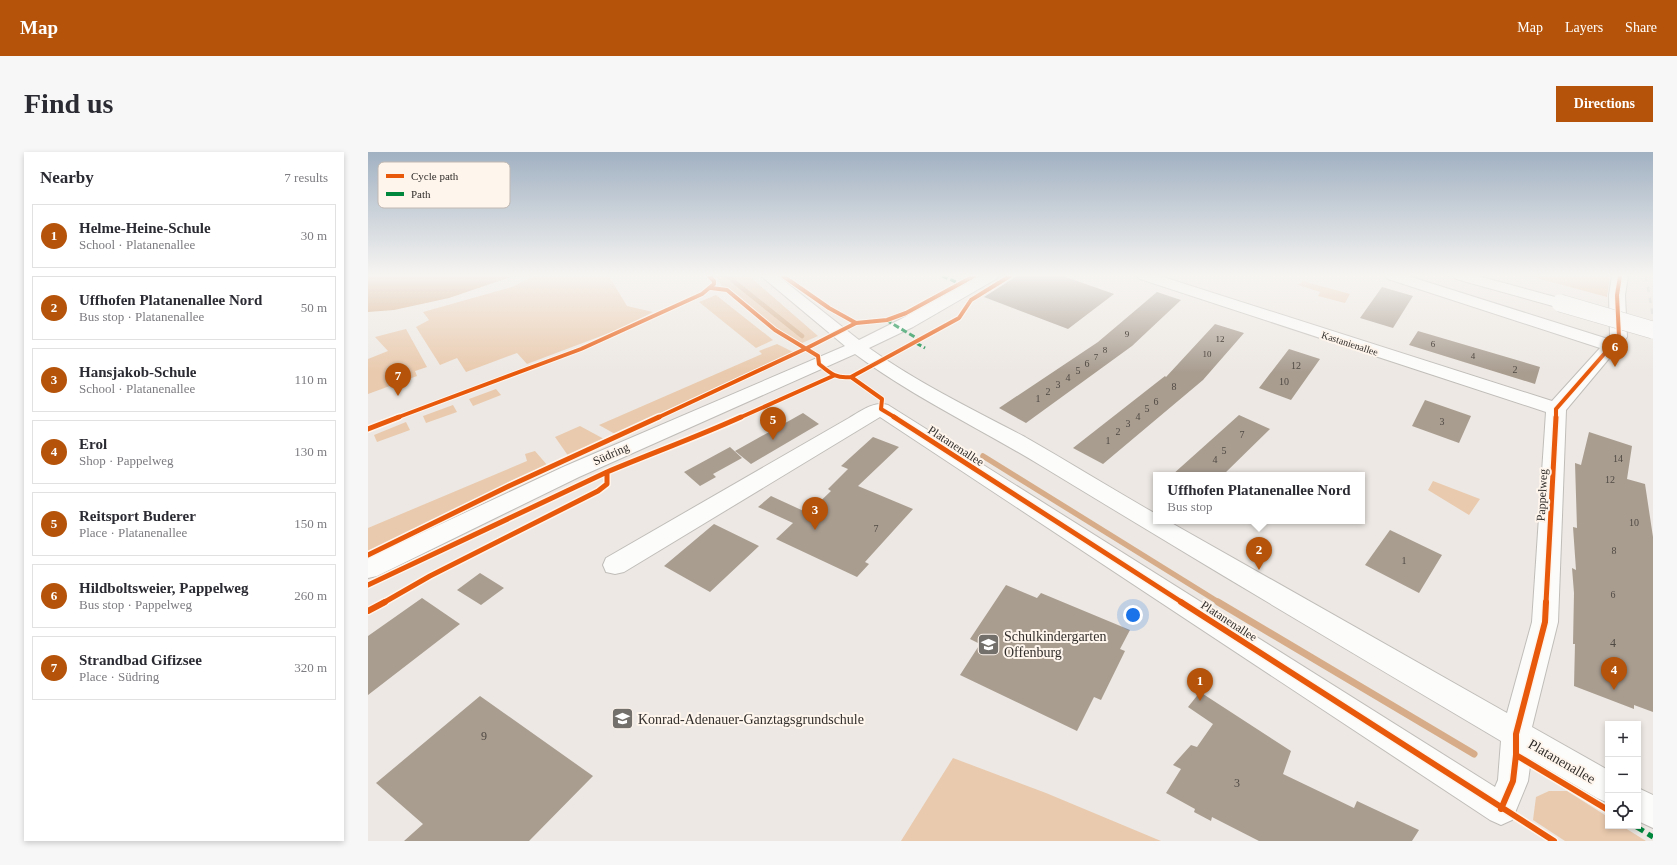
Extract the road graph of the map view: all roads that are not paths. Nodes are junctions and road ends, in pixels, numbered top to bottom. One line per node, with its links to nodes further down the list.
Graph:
1 (809, 308): 11 (main road, Platanenallee)
2 (934, 308): 11 (main road, Südring)
3 (1244, 308): 12 (main road, Kastanienallee)
4 (1494, 308): 10 (main road)
5 (1591, 308): 9 (main road, bridge)
6 (1608, 308): 8 (main road)
7 (1618, 308): 10 (main road)
8 (1653, 318)
9 (1653, 330)
10 (1612, 346): 12 (main road)
11 (857, 347): 13 (main road, Platanenallee); 16 (main road, Südring)
12 (1556, 409): 17 (main road, Pappelweg)
13 (1153, 521)
14 (1157, 524): 17 (main road, Platanenallee)
15 (616, 565): 17 (main road, Platanenallee)
16 (368, 569)
17 (1516, 734): 18 (main road, Platanenallee)
18 (1605, 785)
19 (1641, 806): 20 (main road)
20 (1653, 812)

